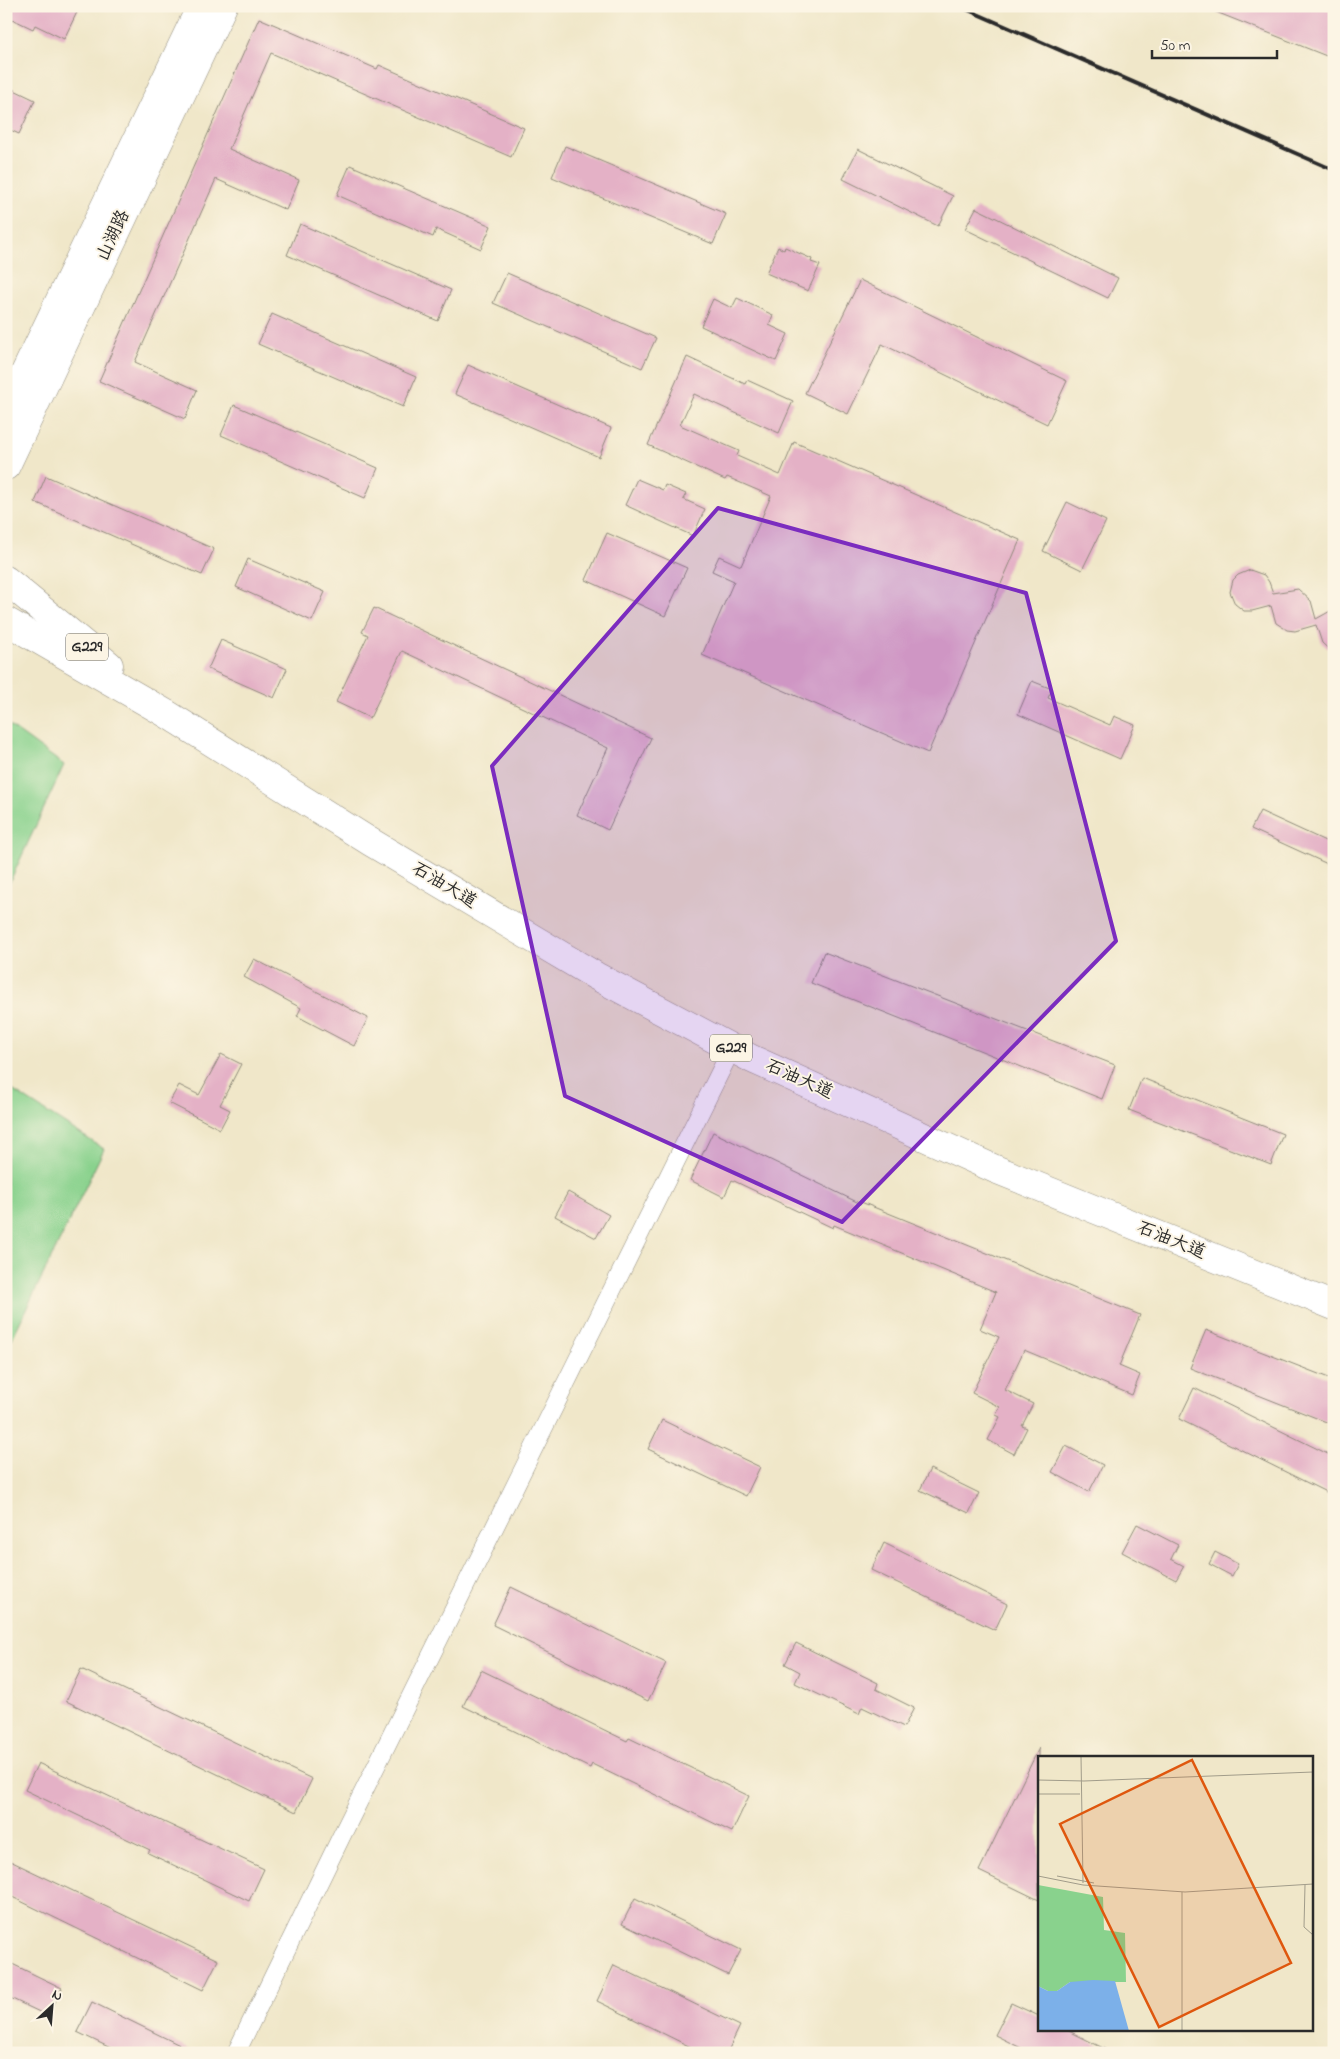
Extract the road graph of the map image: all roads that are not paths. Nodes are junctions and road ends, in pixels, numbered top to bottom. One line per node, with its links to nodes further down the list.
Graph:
1 (202, 6): 3 (main road, 山湖路)
2 (222, 6): 4 (main road, 山湖路)
3 (6, 412)
4 (6, 466)
5 (6, 580): 7 (main road, 石油大道 / G229)
6 (6, 621): 7 (main road, 石油大道 / G229)
7 (167, 714): 8 (main road, 石油大道 / G229)
8 (732, 1048): 9 (main road, 石油大道 / G229); 10 (street)
9 (1334, 1306)
10 (236, 2053)

